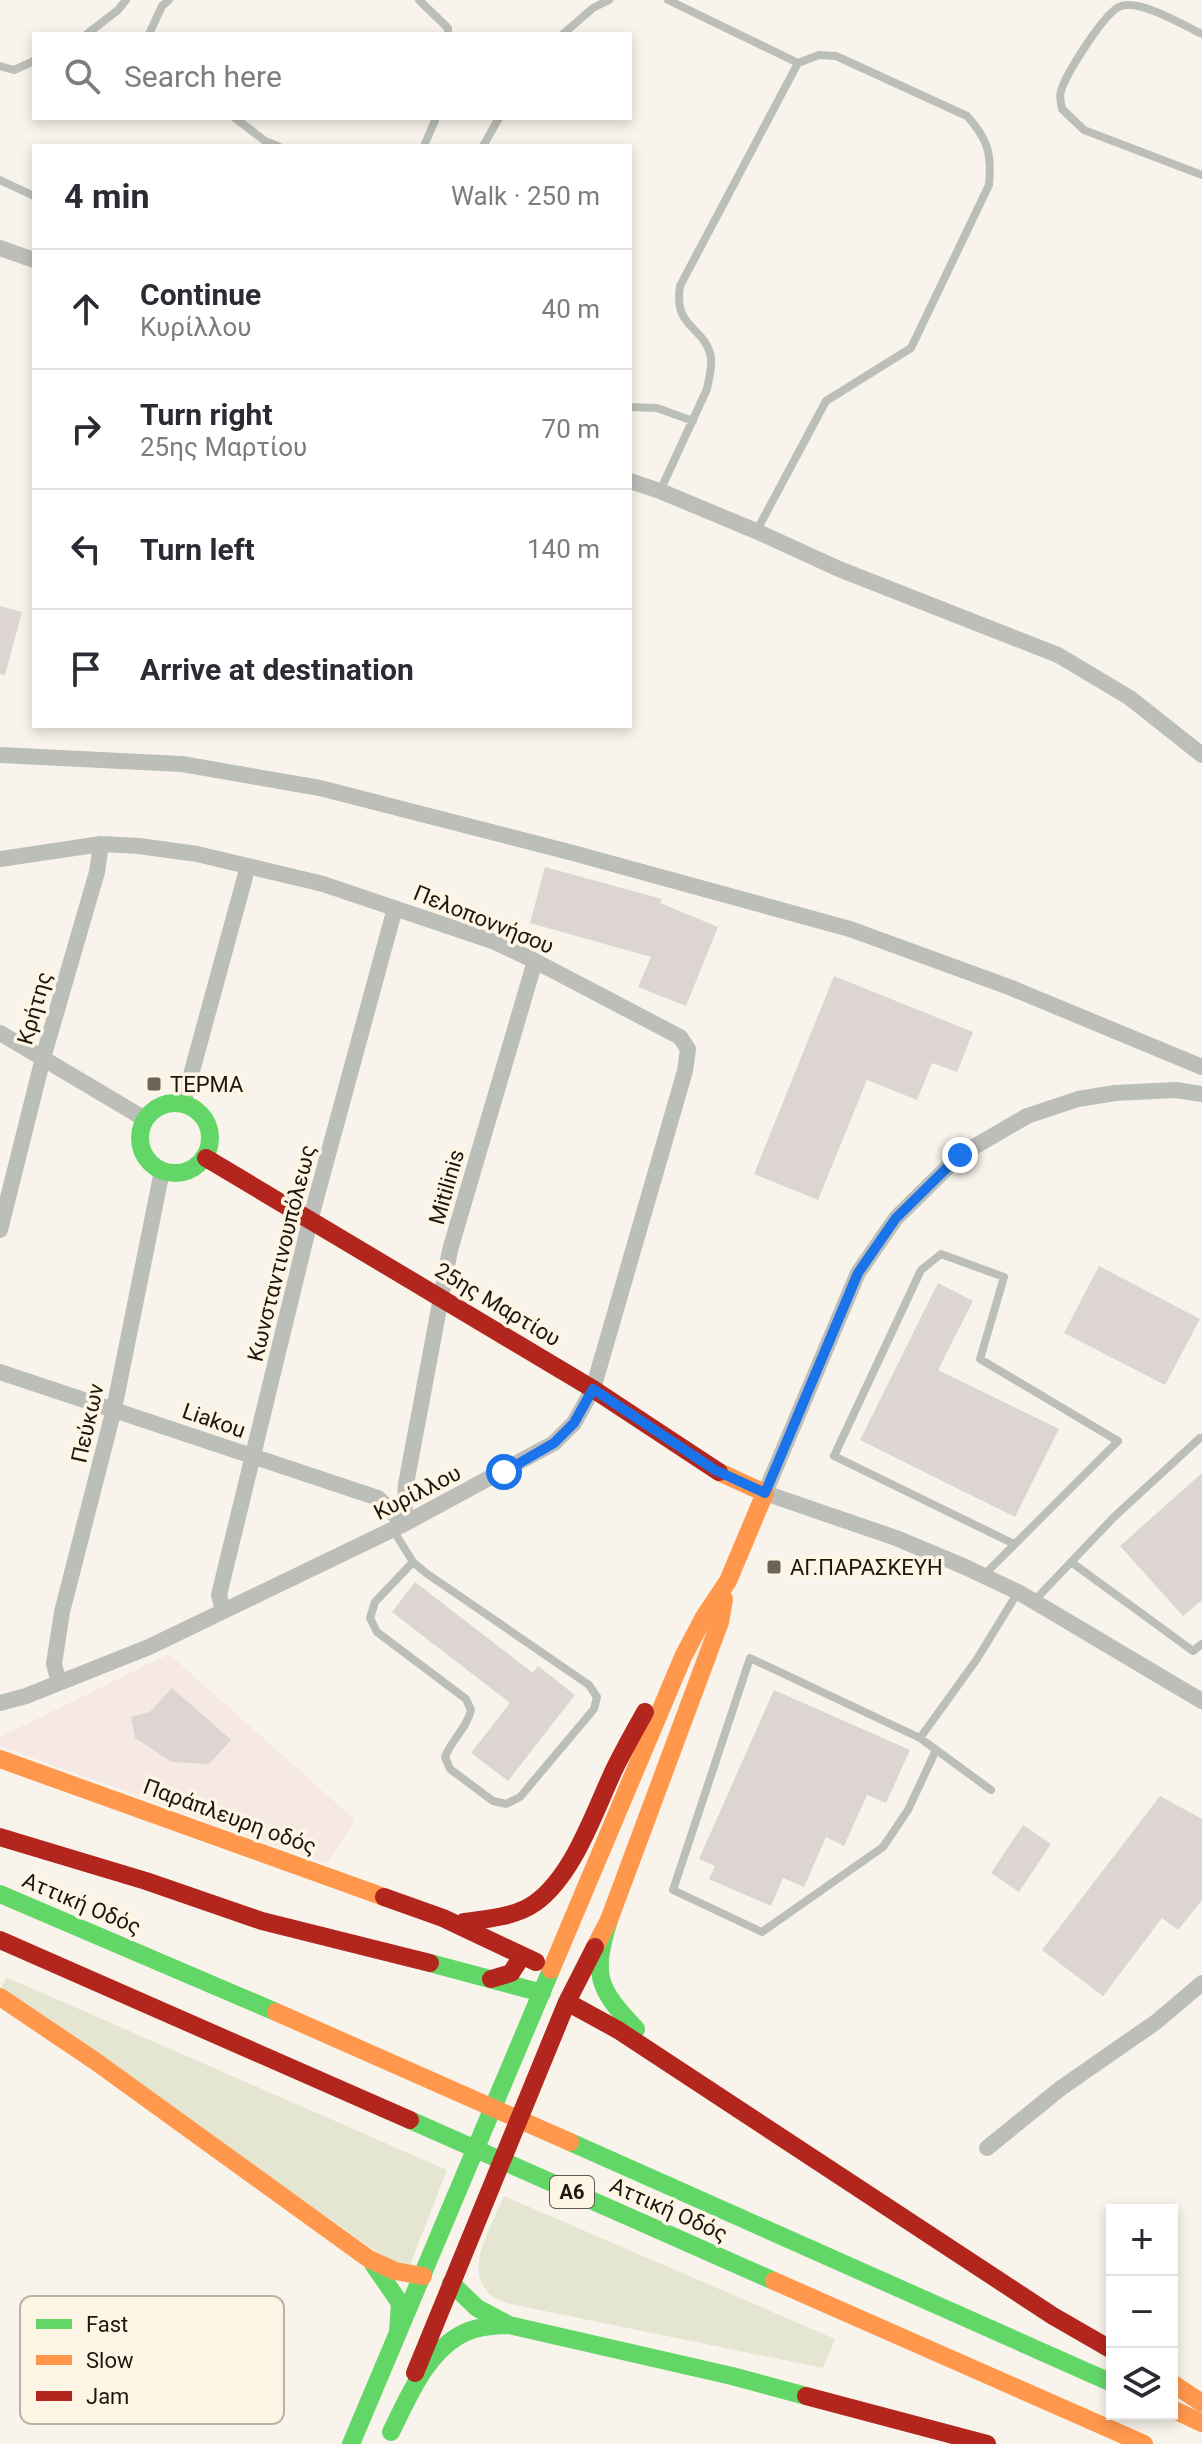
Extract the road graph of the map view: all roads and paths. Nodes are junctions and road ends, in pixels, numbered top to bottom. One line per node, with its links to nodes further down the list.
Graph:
1 (126, 0): 6 (lane)
2 (169, 0): 7 (lane)
3 (419, 0): 8 (lane)
4 (609, 0): 9 (lane)
5 (668, 0): 12 (lane)
6 (90, 32)
7 (150, 32)
8 (448, 32)
9 (565, 32)
10 (1202, 34): 20 (lane)
11 (32, 62): 13 (lane)
12 (798, 63): 26 (lane); 29 (lane)
13 (0, 66)
14 (238, 120): 17 (lane)
15 (435, 120): 18 (lane)
16 (498, 120): 19 (lane)
17 (273, 144)
18 (425, 144)
19 (484, 144)
20 (1202, 175)
21 (0, 180): 22 (lane)
22 (32, 195)
23 (0, 248): 24 (street)
24 (32, 259)
25 (632, 407): 26 (lane)
26 (693, 421): 28 (lane)
27 (632, 482): 28 (street)
28 (660, 491): 29 (street)
29 (756, 531): 31 (street)
30 (0, 755): 40 (street)
31 (1202, 755)
32 (101, 844): 33 (street, Πελοποννήσου); 34 (street, Πελοποννήσου); 39 (street, Κρήτης)
33 (0, 859)
34 (248, 866): 35 (street, Πελοποννήσου); 42 (street)
35 (395, 908): 36 (street, Πελοποννήσου); 46 (street, Κωνσταντινουπόλεως)
36 (535, 961): 38 (street, Πελοποννήσου); 48 (street, Mitilinis)
37 (0, 1033): 39 (street)
38 (688, 1049): 50 (street, Κυρίλλου)
39 (43, 1058): 43 (street); 47 (street, Κρήτης)
40 (1202, 1067)
41 (1202, 1094): 54 (street)
42 (183, 1104): 43 (main road); 44 (main road)
43 (145, 1119): 45 (main road)
44 (206, 1158): 45 (main road); 46 (main road, 25ης Μαρτίου)
45 (162, 1171): 51 (street, Πεύκων)
46 (310, 1221): 48 (main road, 25ης Μαρτίου); 53 (street, Κωνσταντινουπόλεως)
47 (0, 1230)
48 (442, 1298): 50 (main road, 25ης Μαρτίου); 55 (street, Mitilinis)
49 (0, 1372): 51 (street, Liakou)
50 (593, 1389): 54 (main road, 25ης Μαρτίου); 55 (street, Κυρίλλου)
51 (114, 1409): 53 (street, Liakou); 66 (street, Πεύκων)
52 (1200, 1438): 58 (lane)
53 (253, 1457): 55 (street, Liakou); 63 (street, Κωνσταντινουπόλεως)
54 (765, 1493): 59 (street); 60 (main road)
55 (398, 1527): 57 (lane); 63 (street, Κυρίλλου)
56 (1014, 1544): 56 (lane); 59 (lane)
57 (413, 1562): 57 (lane)
58 (1071, 1562): 62 (lane); 64 (lane)
59 (983, 1576): 61 (street)
60 (728, 1581): 65 (main road); 76 (main road)
61 (1018, 1592): 62 (street); 69 (lane)
62 (1033, 1602): 67 (street)
63 (223, 1611): 66 (street, Κυρίλλου)
64 (1202, 1644)
65 (683, 1657): 77 (main road); 80 (main road)
66 (59, 1683): 68 (street, Κυρίλλου)
67 (1202, 1701)
68 (0, 1703)
69 (920, 1738): 70 (lane); 70 (lane)
70 (936, 1750): 72 (lane)
71 (0, 1759): 75 (main road, Παράπλευρη οδός)
72 (991, 1790)
73 (0, 1837): 82 (main road)
74 (0, 1894): 97 (main road, Αττική Οδός / Α6)
75 (443, 1918): 77 (main road, Παράπλευρη οδός); 79 (main road, Παράπλευρη οδός)
76 (609, 1920): 81 (main road); 88 (main road)
77 (464, 1922): 80 (main road, Παράπλευρη οδός)
78 (0, 1940): 105 (main road, Αττική Οδός / Α6)
79 (522, 1956): 80 (main road, Παράπλευρη οδός); 82 (main road)
80 (554, 1961): 81 (main road); 83 (main road); 85 (main road)
81 (585, 1964): 83 (main road)
82 (491, 1979): 85 (main road)
83 (576, 1982): 87 (main road)
84 (1202, 1983): 89 (street)
85 (542, 1993): 87 (main road); 90 (main road)
86 (0, 1997): 91 (main road)
87 (567, 2002): 88 (main road); 92 (main road)
88 (673, 2067): 96 (main road)
89 (987, 2148)
90 (445, 2226): 92 (main road); 93 (main road)
91 (369, 2259): 93 (main road); 95 (main road)
92 (448, 2275): 93 (main road); 94 (main road); 102 (main road)
93 (423, 2276): 95 (main road)
94 (509, 2325): 102 (main road); 104 (main road)
95 (398, 2332): 103 (main road)
96 (1109, 2348)
97 (1106, 2380)
98 (1178, 2386): 99 (main road)
99 (1202, 2403)
100 (1178, 2412): 101 (main road)
101 (1202, 2423)
102 (388, 2438)
103 (351, 2444)
104 (987, 2444)
105 (1144, 2444)

